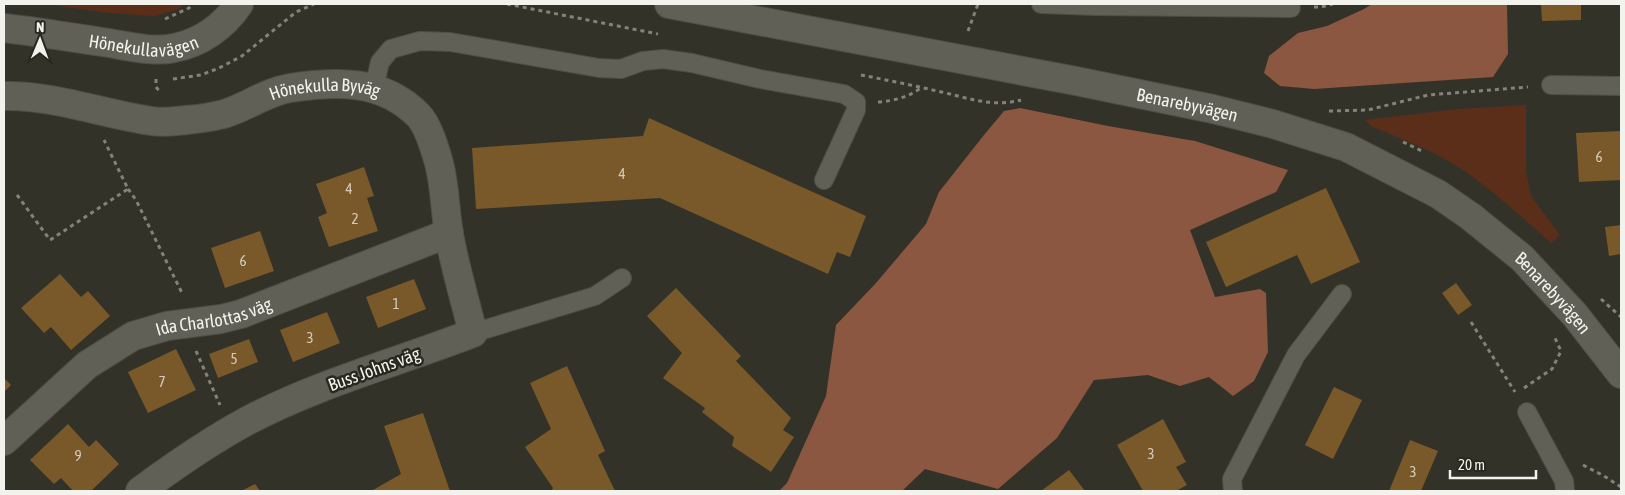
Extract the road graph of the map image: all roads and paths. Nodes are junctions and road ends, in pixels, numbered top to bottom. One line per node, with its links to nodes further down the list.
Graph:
1 (239, 4): 7 (street, Hönekullavägen)
2 (507, 4): 9 (path)
3 (669, 4): 30 (street, Benarebyvägen)
4 (978, 4): 8 (path)
5 (1041, 4): 6 (lane)
6 (1291, 8)
7 (4, 28)
8 (967, 34)
9 (661, 35)
10 (856, 74): 13 (path)
11 (1551, 86): 12 (lane); 18 (path)
12 (1621, 86)
13 (922, 87): 16 (path); 17 (path)
14 (374, 88): 15 (street, Hönekulla Byväg); 17 (lane); 23 (street, Hönekulla Byväg)
15 (4, 96)
16 (1022, 100)
17 (856, 102): 20 (lane)
18 (1326, 111)
19 (103, 139): 21 (path)
20 (824, 180)
21 (128, 189): 22 (path); 27 (path)
22 (17, 195)
23 (449, 233): 27 (street, Ida Charlottas väg); 28 (street, Hönekulla Byväg)
24 (622, 278): 28 (lane, Buss Johns väg)
25 (1342, 294): 37 (lane)
26 (1471, 322): 29 (path)
27 (190, 323): 32 (path); 33 (street, Ida Charlottas väg)
28 (473, 333): 32 (street, Buss Johns väg)
29 (1554, 336)
30 (1621, 374)
31 (1527, 412): 34 (lane)
32 (232, 430): 36 (street, Buss Johns väg)
33 (4, 441)
34 (1556, 465): 35 (path); 38 (lane)
35 (1621, 487)
36 (140, 491)
37 (1233, 491)
38 (1565, 491)

